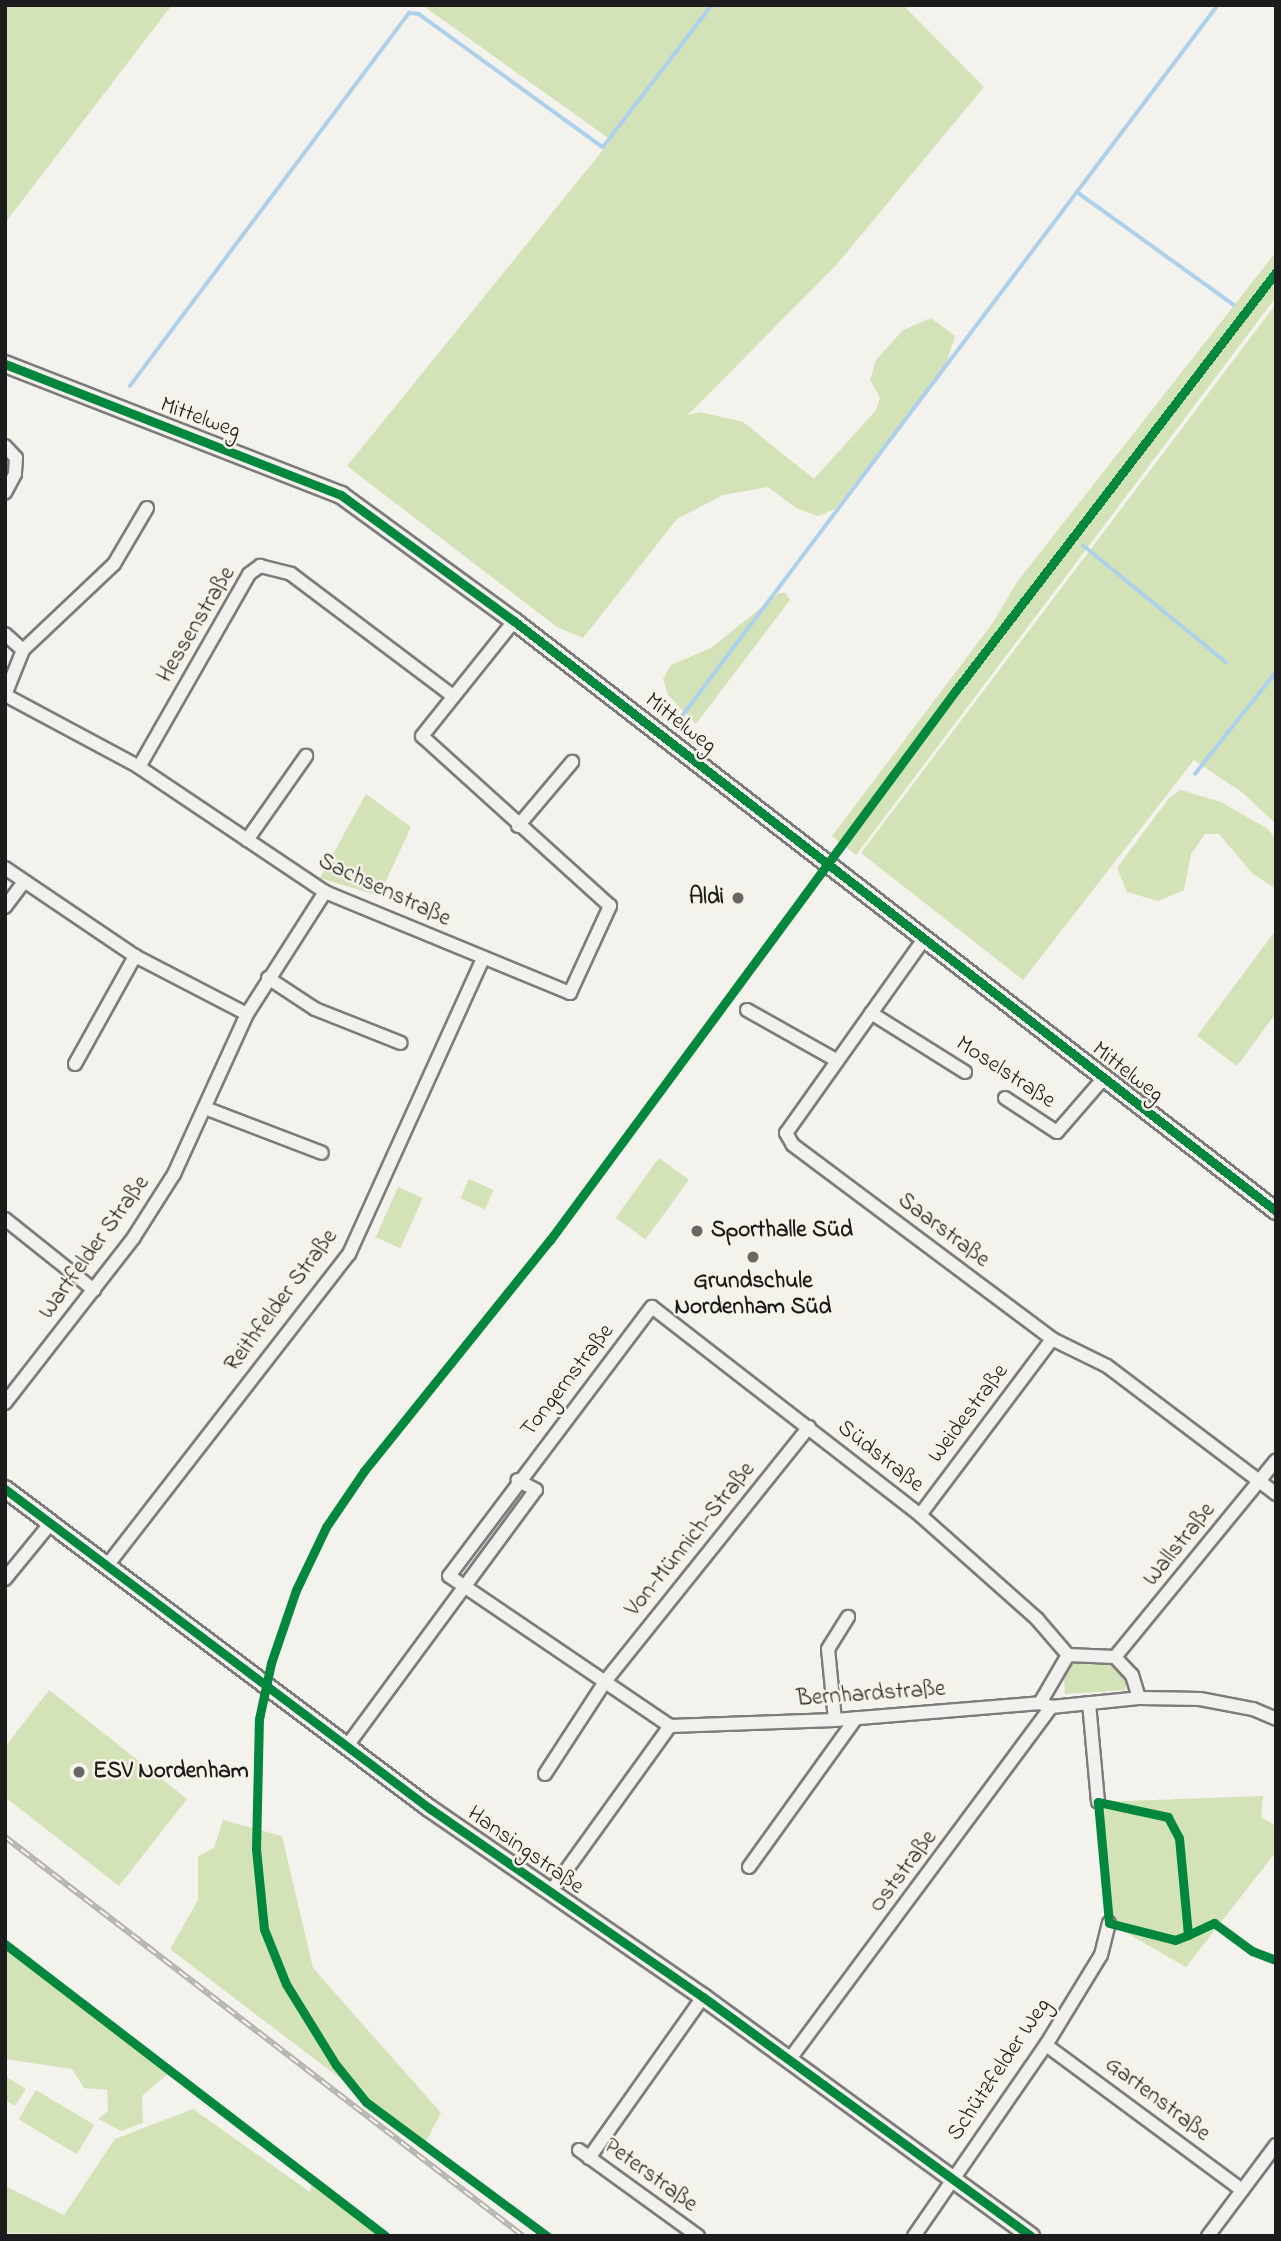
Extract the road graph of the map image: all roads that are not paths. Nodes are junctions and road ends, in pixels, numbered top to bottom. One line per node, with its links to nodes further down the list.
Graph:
1 (5, 364): 5 (street, Mittelweg)
2 (5, 446): 3 (street)
3 (5, 493)
4 (147, 508): 7 (street)
5 (514, 621): 9 (street, Sachsenstraße); 19 (street, Mittelweg)
6 (5, 634): 7 (street)
7 (23, 650): 8 (street)
8 (5, 695): 12 (street, Sachsenstraße)
9 (453, 696): 12 (street, Hessenstraße); 13 (street, Sachsenstraße)
10 (306, 756): 14 (street)
11 (572, 762): 13 (street)
12 (139, 766): 14 (street, Sachsenstraße)
13 (518, 826): 21 (street, Sachsenstraße)
14 (247, 840): 17 (street, Sachsenstraße)
15 (5, 868): 16 (street)
16 (24, 882): 18 (street); 20 (street)
17 (325, 892): 21 (street, Sachsenstraße); 22 (street, Wartfelder Straße)
18 (5, 907)
19 (924, 939): 24 (street, Saarstraße); 30 (street, Mittelweg)
20 (135, 956): 25 (street); 28 (street)
21 (483, 958): 48 (street, Reithfelder Straße)
22 (268, 978): 25 (street, Wartfelder Straße); 26 (street)
23 (747, 1010): 27 (street)
24 (872, 1013): 27 (street, Saarstraße); 29 (street, Moselstraße)
25 (247, 1014): 32 (street, Wartfelder Straße)
26 (401, 1043)
27 (836, 1060): 38 (street, Saarstraße)
28 (75, 1064)
29 (965, 1072)
30 (1102, 1080): 31 (street, Moselstraße); 34 (street, Mittelweg)
31 (1005, 1098)
32 (205, 1108): 33 (street); 36 (street, Wartfelder Straße)
33 (322, 1153)
34 (1276, 1211)
35 (5, 1219): 36 (street)
36 (93, 1290): 39 (street, Wartfelder Straße)
37 (652, 1307): 40 (street, Südstraße); 42 (street, Tongernstraße)
38 (1052, 1339): 43 (street, Saarstraße); 46 (street, Weidestraße)
39 (5, 1403)
40 (809, 1427): 46 (street, Südstraße); 54 (street, Von-Münnich-Straße)
41 (1276, 1460): 43 (street, Wallstraße)
42 (517, 1480): 50 (street, Tongernstraße); 50 (street)
43 (1259, 1482): 45 (street, Saarstraße); 53 (street, Wallstraße)
44 (5, 1489): 47 (street, Hansingstraße)
45 (1276, 1494)
46 (920, 1515): 52 (street, Südstraße)
47 (50, 1524): 48 (street, Hansingstraße); 49 (street)
48 (106, 1567): 62 (street, Hansingstraße)
49 (5, 1579)
50 (466, 1586): 54 (street); 62 (street)
51 (848, 1617): 60 (street)
52 (1068, 1655): 53 (street); 57 (street, Oststraße)
53 (1115, 1657): 55 (street)
54 (607, 1679): 61 (street); 63 (street, Von-Münnich-Straße)
55 (1139, 1698): 56 (street, Bernhardstraße); 59 (street, Bernhardstraße)
56 (1090, 1703): 57 (street, Bernhardstraße); 64 (street)
57 (1045, 1705): 58 (street, Bernhardstraße); 70 (street, Oststraße)
58 (856, 1718): 60 (street, Bernhardstraße); 65 (street)
59 (1276, 1719)
60 (835, 1720): 61 (street, Bernhardstraße)
61 (670, 1726): 66 (street)
62 (347, 1746): 66 (street, Hansingstraße)
63 (545, 1774)
64 (1098, 1802)
65 (749, 1867)
66 (551, 1893): 68 (street, Hansingstraße)
67 (1109, 1923): 69 (street, Schützfelder Weg)
68 (703, 1997): 70 (street, Hansingstraße); 74 (street, Peterstraße)
69 (1046, 2045): 72 (street, Schützfelder Weg); 73 (street, Gartenstraße)
70 (789, 2060): 72 (street, Hansingstraße)
71 (1276, 2145): 73 (street)
72 (953, 2177): 75 (street, Schützfelder Weg); 76 (street, Hansingstraße)
73 (1242, 2190): 77 (street)
74 (698, 2236)
75 (914, 2236)
76 (1031, 2236)
77 (1208, 2236)

